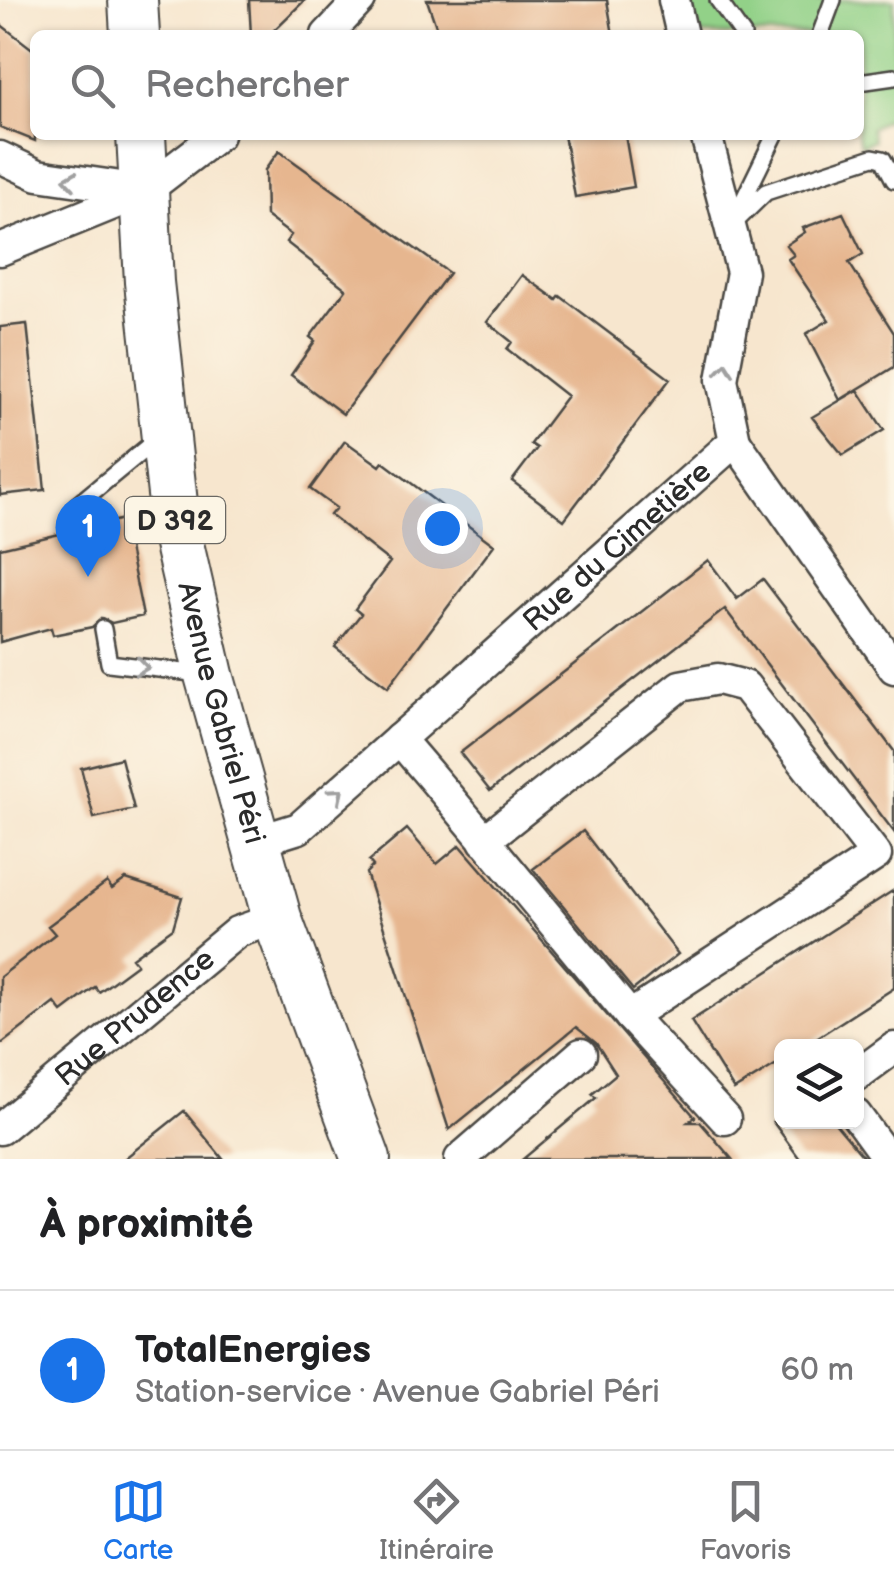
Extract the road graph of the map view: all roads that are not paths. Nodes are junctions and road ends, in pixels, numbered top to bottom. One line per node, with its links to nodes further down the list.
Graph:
1 (132, 0): 6 (main road)
2 (360, 0): 7 (street)
3 (674, 0): 8 (street)
4 (718, 0): 9 (lane)
5 (834, 0): 10 (lane)
6 (135, 30)
7 (332, 30)
8 (681, 30)
9 (739, 30)
10 (822, 30)
11 (894, 77): 12 (lane)
12 (864, 81)
13 (141, 140): 20 (main road, D 392)
14 (211, 140): 20 (street)
15 (707, 140): 21 (street, Rue du Cimetière)
16 (773, 140): 21 (lane)
17 (0, 156): 20 (street, one-way to 17)
18 (888, 156): 19 (lane); 21 (lane)
19 (894, 180)
20 (144, 191): 22 (street); 23 (main road, Avenue Gabriel Péri / D 392)
21 (730, 226): 24 (street, Rue du Cimetière, one-way to 21)
22 (0, 250)
23 (164, 434): 25 (lane); 28 (main road, Avenue Gabriel Péri / D 392)
24 (735, 442): 27 (street); 29 (street, Rue du Cimetière)
25 (80, 518)
26 (102, 629): 28 (lane, one-way to 28)
27 (894, 668)
28 (209, 675): 31 (main road, Avenue Gabriel Péri / D 392)
29 (400, 739): 30 (street); 31 (street, Rue du Cimetière, one-way to 29)
30 (484, 841): 32 (street); 34 (street)
31 (254, 842): 33 (main road, Avenue Gabriel Péri / D 392)
32 (885, 850): 34 (street)
33 (276, 918): 40 (street, Rue Prudence); 41 (main road, Avenue Gabriel Péri / D 392)
34 (630, 1016): 38 (street)
35 (894, 1048): 37 (street)
36 (581, 1054): 42 (street)
37 (864, 1070)
38 (725, 1119)
39 (864, 1126): 43 (street)
40 (0, 1129)
41 (366, 1159)
42 (460, 1159)
43 (888, 1159)

